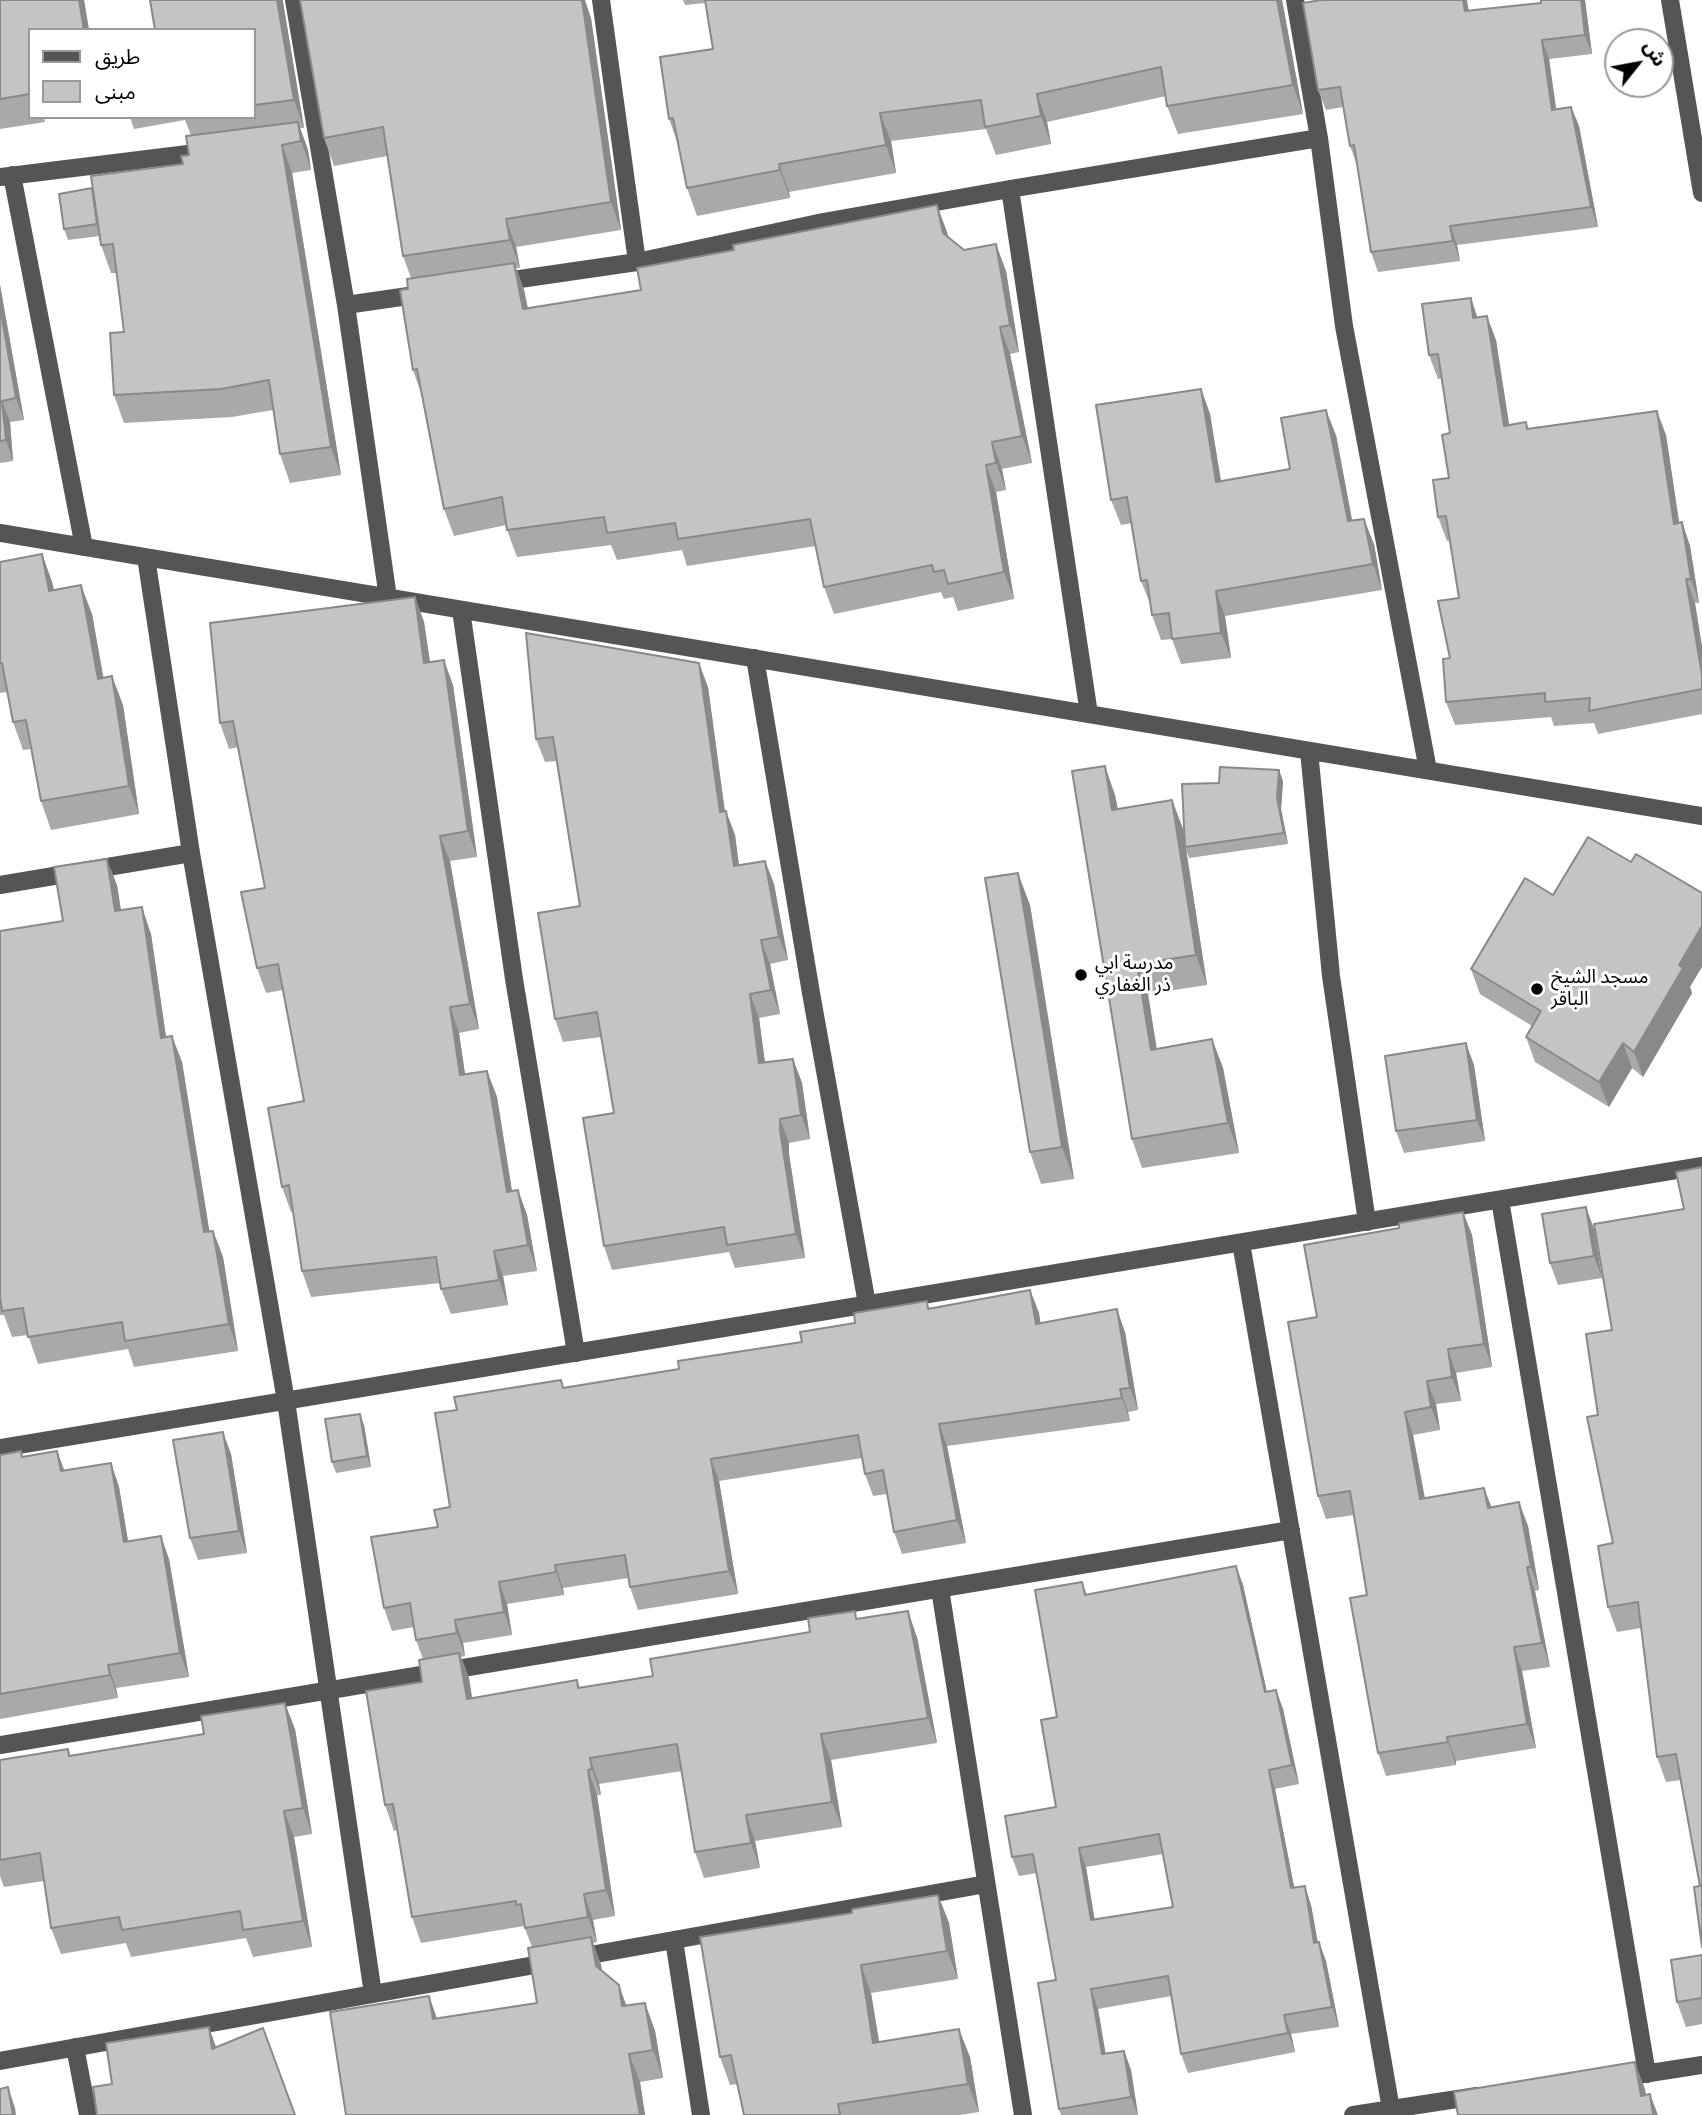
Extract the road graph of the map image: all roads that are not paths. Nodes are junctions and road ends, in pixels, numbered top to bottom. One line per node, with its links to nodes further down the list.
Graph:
1 (293, 0): 13 (street)
2 (601, 0): 10 (street)
3 (1296, 0): 5 (street)
4 (1670, 0): 9 (street)
5 (1319, 138): 8 (street); 22 (street)
6 (233, 148): 7 (street)
7 (6, 176): 15 (street)
8 (1010, 189): 10 (street); 20 (street)
9 (1702, 193)
10 (637, 261): 11 (street)
11 (485, 285)
12 (443, 291): 13 (street)
13 (346, 305): 17 (street)
14 (0, 533): 15 (street)
15 (84, 547): 16 (street)
16 (146, 557): 17 (street); 24 (street)
17 (388, 598): 18 (street)
18 (461, 610): 19 (street); 31 (street)
19 (755, 658): 20 (street); 30 (street)
20 (1089, 714): 21 (street)
21 (1309, 751): 22 (street); 28 (street)
22 (1428, 770): 23 (street)
23 (1702, 816)
24 (191, 853): 25 (street); 32 (street)
25 (0, 885)
26 (1702, 1167): 27 (street)
27 (1500, 1200): 28 (street); 44 (street)
28 (1367, 1222): 29 (street)
29 (1241, 1242): 30 (street); 34 (street)
30 (867, 1304): 31 (street)
31 (576, 1353): 32 (street)
32 (286, 1401): 33 (street); 36 (street)
33 (0, 1448)
34 (1291, 1530): 35 (street); 47 (street)
35 (940, 1589): 36 (street); 38 (street)
36 (328, 1690): 37 (street); 40 (street)
37 (0, 1745)
38 (986, 1884): 39 (street); 50 (street)
39 (674, 1940): 40 (street); 49 (street)
40 (373, 1994): 41 (street)
41 (75, 2047): 42 (street); 48 (street)
42 (0, 2060)
43 (1702, 2065): 44 (street)
44 (1647, 2074): 45 (street)
45 (1620, 2077)
46 (1499, 2093): 47 (street)
47 (1392, 2111): 51 (street)
48 (88, 2115)
49 (701, 2115)
50 (1023, 2115)
51 (1353, 2115)

